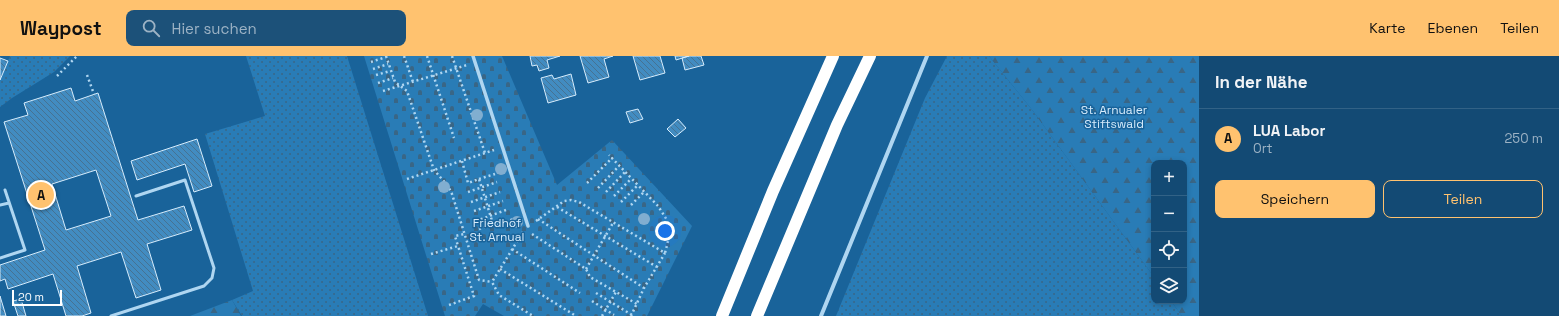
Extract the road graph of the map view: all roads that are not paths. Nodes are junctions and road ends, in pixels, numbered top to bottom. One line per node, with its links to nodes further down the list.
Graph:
1 (473, 56): 9 (street)
2 (833, 56): 12 (highway)
3 (870, 56): 13 (highway)
4 (927, 56): 14 (street)
5 (5, 190): 7 (lane)
6 (136, 196): 11 (lane)
7 (9, 203): 8 (lane); 10 (lane)
8 (0, 205)
9 (528, 226)
10 (0, 258)
11 (111, 316)
12 (722, 316)
13 (757, 316)
14 (821, 316)

